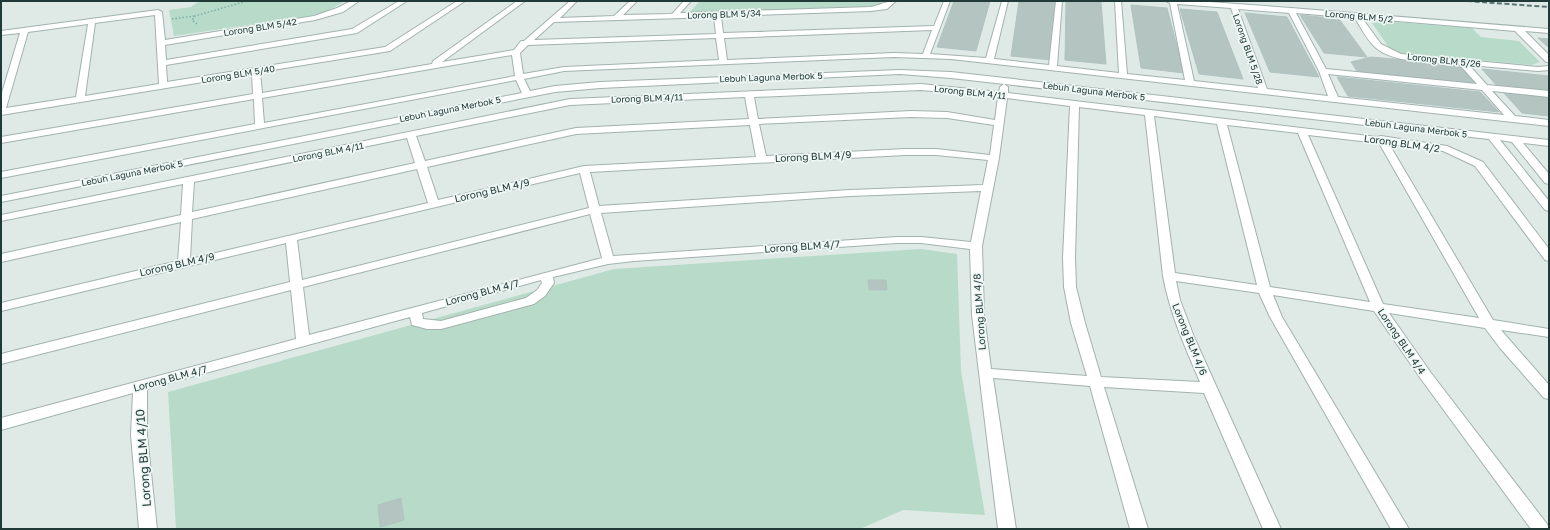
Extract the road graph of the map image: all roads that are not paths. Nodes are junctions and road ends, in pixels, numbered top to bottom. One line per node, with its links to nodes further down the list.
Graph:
1 (356, 1): 29 (street, Lorong BLM 5/42)
2 (404, 1): 37 (street)
3 (462, 1): 41 (street, Lorong BLM 5/40)
4 (522, 1): 38 (street)
5 (574, 1): 22 (street)
6 (634, 1): 20 (street)
7 (688, 1): 18 (street)
8 (893, 1): 17 (street, Lorong BLM 5/34)
9 (947, 1): 23 (street)
10 (1005, 1): 35 (street)
11 (1059, 1): 39 (street)
12 (1118, 1): 43 (street)
13 (1169, 1): 14 (street, Lorong BLM 5/2)
14 (1173, 1): 15 (street, Lorong BLM 5/2); 46 (street)
15 (1234, 6): 16 (street, Lorong BLM 5/2); 50 (street, Lorong BLM 5/28)
16 (1291, 10): 19 (street, Lorong BLM 5/2); 42 (street)
17 (717, 14): 18 (street, Lorong BLM 5/34); 28 (street)
18 (674, 16): 20 (street, Lorong BLM 5/34)
19 (1357, 16): 24 (street, Lorong BLM 5/2); 36 (street, Lorong BLM 5/26)
20 (616, 18): 22 (street, Lorong BLM 5/34)
21 (92, 20): 25 (street); 29 (street); 57 (street)
22 (552, 20): 30 (street)
23 (937, 28): 28 (street); 32 (street)
24 (1518, 28): 26 (street, Lorong BLM 5/2); 33 (street)
25 (25, 29): 27 (street); 49 (street)
26 (1549, 31)
27 (1, 33)
28 (719, 35): 30 (street); 34 (street)
29 (161, 43): 37 (street)
30 (524, 44): 31 (street)
31 (516, 52): 38 (street); 44 (street)
32 (926, 55): 34 (street, Lebuh Laguna Merbok 5); 35 (street, Lebuh Laguna Merbok 5)
33 (1549, 60)
34 (722, 61): 44 (street, Lebuh Laguna Merbok 5)
35 (989, 62): 39 (street, Lebuh Laguna Merbok 5)
36 (1462, 62): 40 (street, Lorong BLM 5/26); 48 (street)
37 (161, 63): 47 (street)
38 (436, 64): 55 (street)
39 (1053, 68): 43 (street, Lebuh Laguna Merbok 5)
40 (1549, 68)
41 (256, 71): 47 (street, Lorong BLM 5/40); 55 (street)
42 (1323, 71): 48 (street); 56 (street)
43 (1123, 76): 46 (street, Lebuh Laguna Merbok 5)
44 (518, 77): 52 (street); 66 (street, Lebuh Laguna Merbok 5)
45 (1005, 81): 52 (street, Lebuh Laguna Merbok 5); 54 (street, Lorong BLM 4/8); 69 (street, Lebuh Laguna Merbok 5)
46 (1190, 83): 50 (street, Lebuh Laguna Merbok 5)
47 (163, 86): 57 (street, Lorong BLM 5/40)
48 (1482, 86): 53 (street); 61 (street)
49 (4, 90): 59 (street)
50 (1263, 91): 56 (street, Lebuh Laguna Merbok 5)
51 (749, 93): 54 (street, Lorong BLM 4/11); 63 (street); 68 (street, Lorong BLM 4/11)
52 (527, 94): 82 (street, Lebuh Laguna Merbok 5)
53 (1549, 94)
54 (1003, 95): 58 (street, Lorong BLM 4/11); 65 (street, Lorong BLM 4/8)
55 (258, 96): 66 (street); 71 (street)
56 (1334, 99): 61 (street, Lebuh Laguna Merbok 5)
57 (80, 100): 59 (street, Lorong BLM 5/40)
58 (1075, 104): 60 (street, Lorong BLM 4/11); 106 (street)
59 (1, 112)
60 (1149, 113): 62 (street, Lorong BLM 4/11); 95 (street, Lorong BLM 4/6)
61 (1512, 119): 64 (street, Lebuh Laguna Merbok 5)
62 (1221, 121): 67 (street, Lorong BLM 4/11); 97 (street)
63 (754, 122): 65 (street); 74 (street); 76 (street)
64 (1549, 123)
65 (999, 124): 75 (street, Lorong BLM 4/8)
66 (260, 126): 78 (street, Lebuh Laguna Merbok 5)
67 (1302, 131): 72 (street, Lorong BLM 4/2); 99 (street, Lorong BLM 4/4)
68 (411, 135): 76 (street); 79 (street, Lorong BLM 4/11)
69 (1492, 137): 70 (street, Lebuh Laguna Merbok 5); 84 (street)
70 (1515, 139): 73 (street, Lebuh Laguna Merbok 5); 80 (street)
71 (1, 140)
72 (1381, 140): 91 (street, Lorong BLM 4/2); 101 (street)
73 (1549, 143)
74 (761, 158): 75 (street, Lorong BLM 4/9); 77 (street, Lorong BLM 4/9)
75 (994, 158): 81 (street, Lorong BLM 4/8)
76 (421, 165): 83 (street); 86 (street)
77 (584, 169): 83 (street, Lorong BLM 4/9); 85 (street)
78 (1, 175)
79 (189, 179): 86 (street); 87 (street, Lorong BLM 4/11)
80 (1549, 181)
81 (987, 188): 85 (street); 89 (street, Lorong BLM 4/8)
82 (1, 199)
83 (434, 204): 88 (street, Lorong BLM 4/9)
84 (1549, 208)
85 (595, 210): 92 (street); 96 (street)
86 (187, 217): 90 (street); 93 (street)
87 (1, 218)
88 (292, 237): 93 (street, Lorong BLM 4/9); 96 (street)
89 (976, 246): 92 (street, Lorong BLM 4/7); 105 (street, Lorong BLM 4/8)
90 (1, 258)
91 (1549, 258)
92 (608, 260): 94 (street, Lorong BLM 4/7)
93 (184, 262): 98 (street, Lorong BLM 4/9)
94 (546, 275): 100 (street, Lorong BLM 4/7); 100 (street)
95 (1169, 276): 97 (street); 108 (street, Lorong BLM 4/6)
96 (296, 284): 103 (street); 104 (street)
97 (1264, 290): 99 (street); 115 (street)
98 (1, 307)
99 (1378, 307): 101 (street); 116 (street, Lorong BLM 4/4)
100 (415, 311): 103 (street, Lorong BLM 4/7)
101 (1489, 324): 102 (street); 109 (street)
102 (1549, 333)
103 (303, 341): 107 (street, Lorong BLM 4/7)
104 (1, 359)
105 (985, 373): 106 (street); 112 (street, Lorong BLM 4/8)
106 (1096, 382): 108 (street); 113 (street)
107 (140, 386): 110 (street, Lorong BLM 4/7); 111 (street, Lorong BLM 4/10)
108 (1210, 388): 114 (street, Lorong BLM 4/6)
109 (1549, 394)
110 (1, 424)
111 (148, 529)
112 (1007, 529)
113 (1139, 529)
114 (1272, 529)
115 (1400, 529)
116 (1541, 529)

